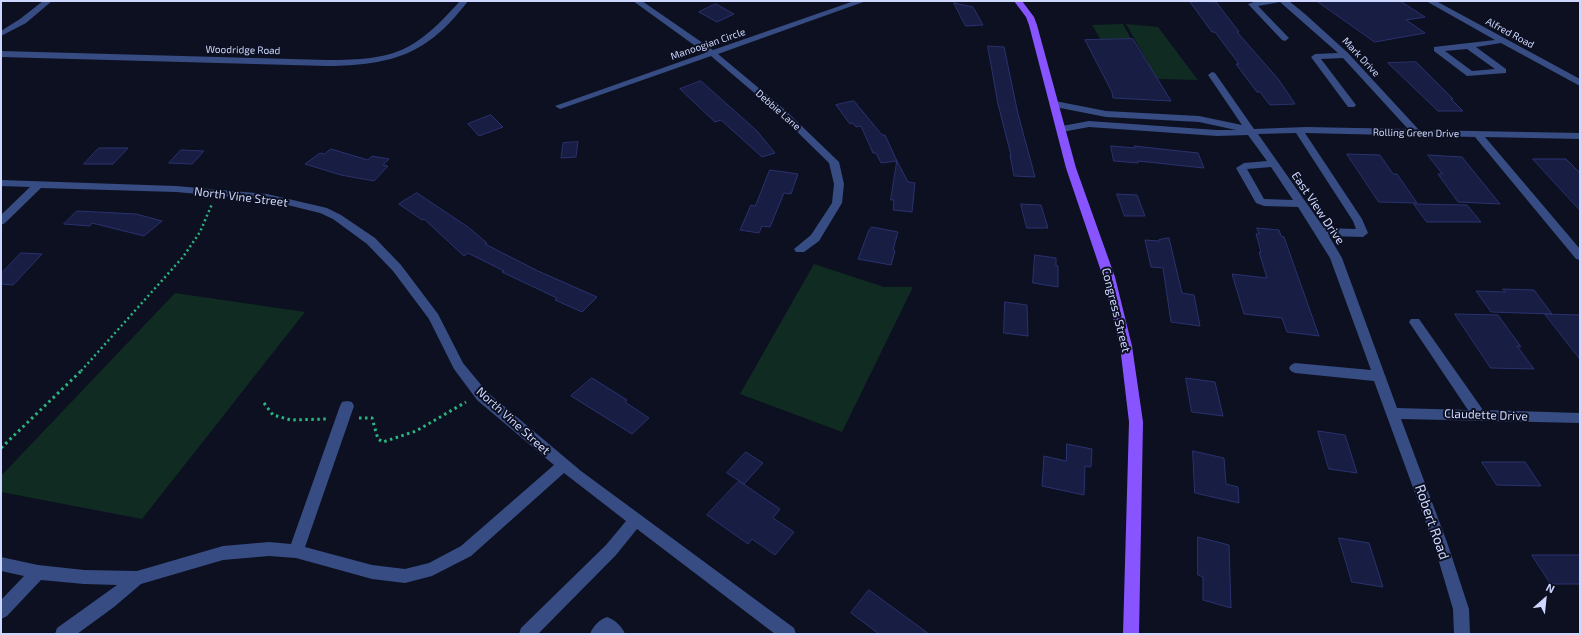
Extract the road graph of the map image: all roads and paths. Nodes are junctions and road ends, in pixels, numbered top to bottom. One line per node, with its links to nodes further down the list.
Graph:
1 (48, 1): 9 (street)
2 (464, 1): 13 (street, Woodridge Road)
3 (637, 1): 14 (street, Debbie Lane)
4 (862, 1): 14 (street, Manoogian Circle)
5 (1018, 1): 20 (main road, Congress Street)
6 (1277, 1): 10 (street)
7 (1284, 1): 15 (street, Mark Drive)
8 (1430, 1): 11 (street, Alfred Road)
9 (1, 34)
10 (1285, 38)
11 (1502, 41): 12 (street); 18 (street, Alfred Road)
12 (1469, 46): 12 (street)
13 (1, 54)
14 (713, 54): 22 (street, Manoogian Circle); 36 (street, Debbie Lane)
15 (1345, 55): 21 (street); 26 (street, Mark Drive)
16 (1580, 73): 18 (street)
17 (1212, 75): 25 (street, East View Drive)
18 (1566, 76): 19 (street, Alfred Road)
19 (1580, 83)
20 (1055, 104): 23 (main road, Congress Street); 25 (street, Rolling Green Drive)
21 (1351, 105)
22 (560, 106)
23 (1062, 129): 25 (street, Rolling Green Drive); 60 (main road, Congress Street)
24 (1299, 131): 25 (street, Rolling Green Drive); 26 (street, Rolling Green Drive); 35 (street)
25 (1251, 133): 29 (street, East View Drive)
26 (1417, 133): 27 (street, Rolling Green Drive)
27 (1478, 134): 28 (street, Rolling Green Drive); 37 (street)
28 (1580, 136)
29 (1273, 164): 33 (street, East View Drive); 33 (street)
30 (1, 183): 31 (street, North Vine Street)
31 (39, 184): 32 (street, North Vine Street); 34 (street)
32 (217, 193): 47 (path); 48 (street, North Vine Street)
33 (1301, 204): 35 (street, East View Drive)
34 (1, 221)
35 (1321, 232): 40 (street, East View Drive)
36 (800, 249)
37 (1580, 256)
38 (1414, 322): 45 (street)
39 (1295, 368): 40 (street)
40 (1379, 376): 44 (street, East View Drive)
41 (466, 402): 43 (path)
42 (264, 403): 43 (path)
43 (345, 412): 50 (street)
44 (1392, 413): 45 (street, Claudette Drive); 61 (street, Robert Road)
45 (1479, 415): 46 (street, Claudette Drive)
46 (1580, 418)
47 (1, 448)
48 (563, 465): 49 (street, North Vine Street); 50 (street)
49 (635, 521): 56 (street); 59 (street, North Vine Street)
50 (296, 551): 53 (street)
51 (1, 564): 52 (street)
52 (38, 572): 53 (street); 54 (street)
53 (137, 578): 55 (street)
54 (1, 611)
55 (63, 634)
56 (527, 634)
57 (598, 634): 58 (street)
58 (617, 634)
59 (788, 634)
60 (1131, 634)
61 (1462, 634)

